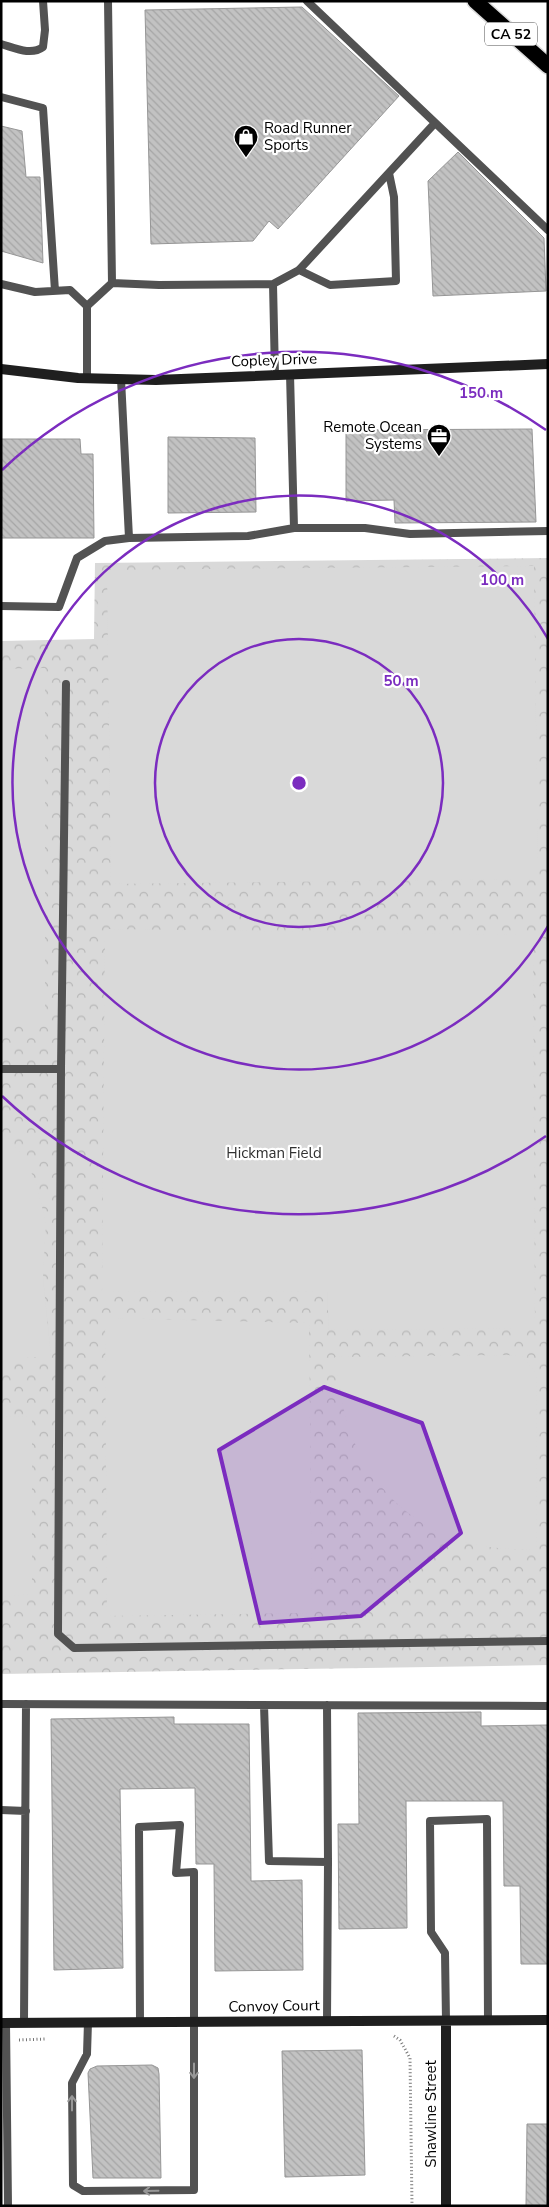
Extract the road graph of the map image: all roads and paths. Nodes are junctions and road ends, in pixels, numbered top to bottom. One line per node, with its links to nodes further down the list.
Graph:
1 (44, 1): 5 (lane)
2 (108, 1): 12 (lane)
3 (307, 1): 8 (lane)
4 (475, 1): 6 (highway, CA 52)
5 (1, 44)
6 (548, 66)
7 (1, 97): 15 (lane)
8 (435, 122): 9 (lane); 10 (lane)
9 (389, 173): 11 (lane); 11 (lane)
10 (548, 230)
11 (299, 270): 14 (lane)
12 (112, 283): 14 (lane); 16 (lane)
13 (1, 284): 15 (lane)
14 (273, 284): 19 (lane)
15 (55, 291): 16 (lane)
16 (87, 306): 21 (lane)
17 (548, 364): 20 (street, Copley Drive)
18 (1, 369): 21 (street, Copley Drive)
19 (275, 374): 20 (street, Copley Drive); 22 (street, Copley Drive)
20 (290, 374): 23 (lane)
21 (87, 378): 22 (street, Copley Drive)
22 (121, 379): 25 (lane)
23 (294, 528): 24 (lane); 25 (lane)
24 (548, 531)
25 (129, 538): 26 (lane)
26 (1, 606)
27 (66, 684): 29 (lane)
28 (1, 1068): 29 (lane)
29 (60, 1069): 30 (lane)
30 (548, 1641)
31 (1, 1704): 32 (lane)
32 (26, 1704): 33 (lane); 37 (lane)
33 (264, 1704): 34 (lane); 38 (lane)
34 (327, 1705): 35 (lane); 38 (lane)
35 (548, 1706)
36 (1, 1810): 37 (lane)
37 (26, 1811): 43 (lane)
38 (328, 1862): 40 (lane)
39 (548, 2020): 42 (street, Convoy Court)
40 (326, 2021): 41 (street, Convoy Court); 46 (street, Convoy Court)
41 (446, 2021): 42 (street, Convoy Court); 42 (lane); 51 (street, Shawline Street)
42 (488, 2021)
43 (24, 2022): 44 (street, Convoy Court); 47 (street, Convoy Court)
44 (88, 2022): 45 (street, Convoy Court); 46 (lane, one-way to 44)
45 (140, 2022): 46 (street, Convoy Court); 46 (lane)
46 (195, 2022)
47 (4, 2023): 49 (lane)
48 (410, 2058): 50 (path)
49 (8, 2206)
50 (412, 2206)
51 (446, 2206)

